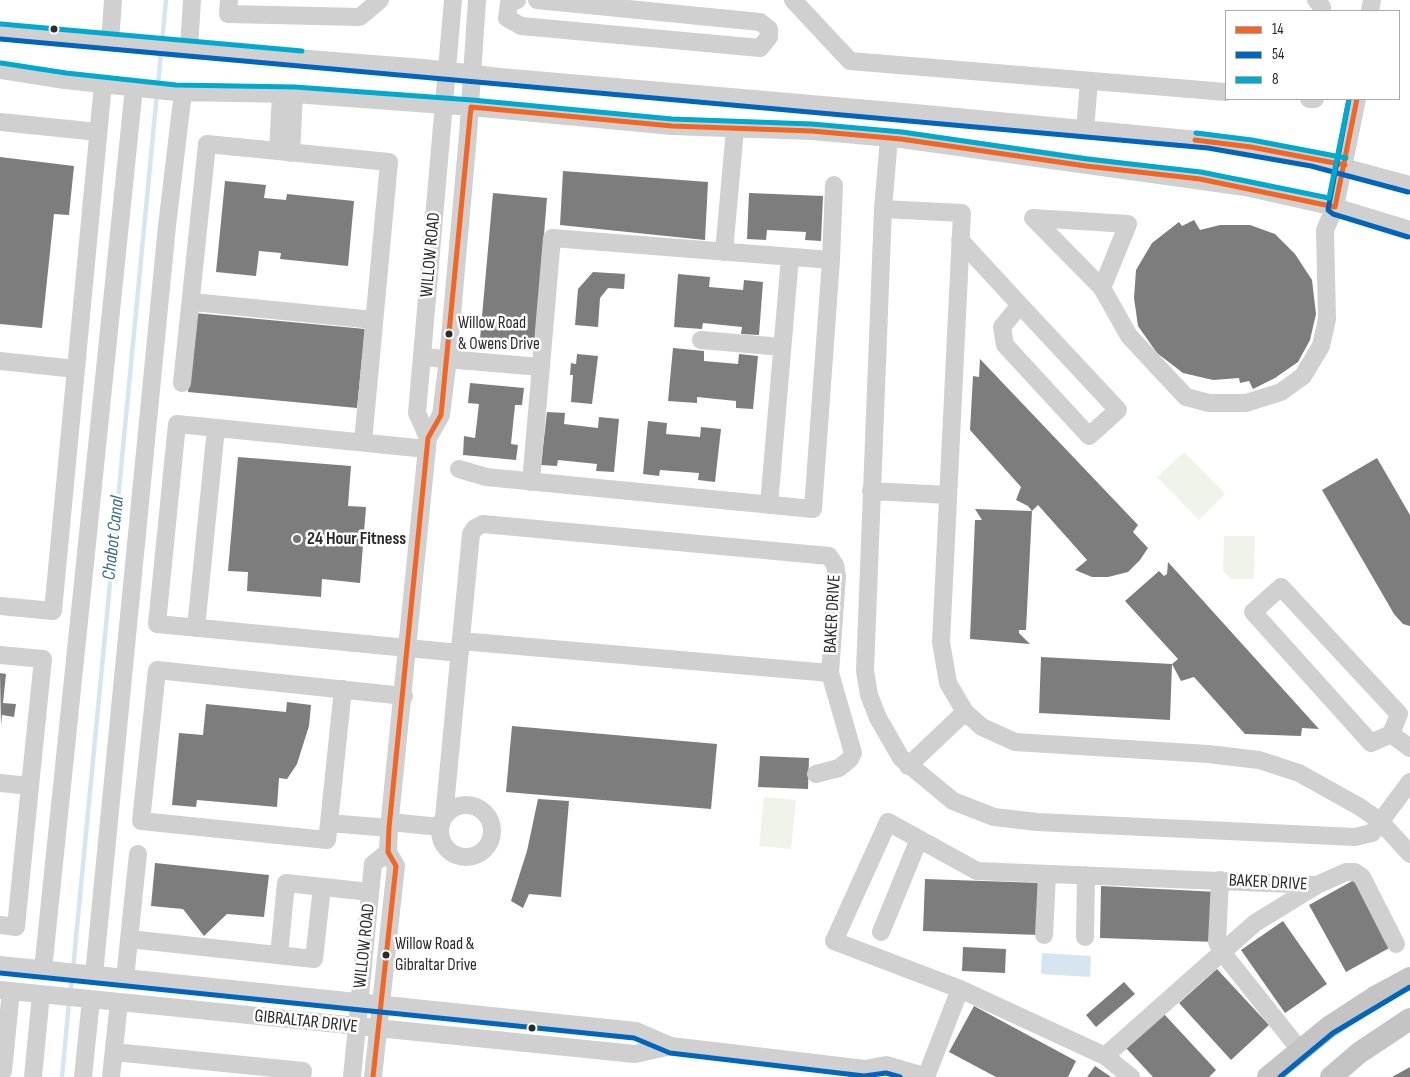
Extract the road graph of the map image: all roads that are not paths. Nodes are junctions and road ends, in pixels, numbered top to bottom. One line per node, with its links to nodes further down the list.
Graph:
1 (113, 0): 12 (street)
2 (192, 0): 13 (street)
3 (229, 0): 4 (street)
4 (380, 0)
5 (454, 0): 15 (street, WILLOW ROAD)
6 (477, 0): 16 (street, WILLOW ROAD)
7 (517, 0): 10 (street)
8 (537, 0): 10 (street)
9 (793, 0): 17 (street)
10 (579, 2)
11 (0, 31): 12 (street)
12 (110, 42): 13 (street)
13 (184, 49): 15 (street)
14 (0, 70): 18 (street)
15 (448, 71): 16 (street); 24 (street, WILLOW ROAD)
16 (472, 74): 25 (street, WILLOW ROAD); 28 (street)
17 (1089, 81): 21 (street); 28 (street)
18 (103, 84): 19 (street); 29 (street)
19 (136, 88): 20 (street); 100 (street)
20 (180, 92): 22 (street); 101 (street)
21 (1225, 92)
22 (288, 94): 24 (street); 31 (street)
23 (1357, 100): 32 (street)
24 (444, 104): 25 (street); 48 (street, WILLOW ROAD)
25 (470, 107): 27 (street); 49 (street, WILLOW ROAD)
26 (0, 122): 29 (street)
27 (735, 129): 30 (street); 39 (street)
28 (1085, 130): 32 (street)
29 (98, 132): 52 (street)
30 (890, 138): 35 (street); 36 (street)
31 (284, 152): 43 (street); 45 (street)
32 (1344, 165): 34 (street); 35 (street)
33 (834, 185): 41 (street)
34 (1410, 185)
35 (1335, 207): 37 (street); 42 (street)
36 (883, 209): 38 (street); 59 (street)
37 (1410, 230)
38 (960, 240): 44 (street); 60 (street)
39 (724, 252): 40 (street); 51 (street)
40 (790, 257): 41 (street); 47 (street)
41 (831, 260): 61 (street)
42 (1102, 288): 42 (street)
43 (192, 302): 45 (street); 53 (street)
44 (1020, 305): 44 (street)
45 (374, 320): 55 (street)
46 (701, 340): 47 (street)
47 (782, 348): 61 (street)
48 (422, 357): 49 (street); 56 (street, WILLOW ROAD)
49 (448, 359): 51 (street); 56 (street, WILLOW ROAD)
50 (0, 361): 52 (street)
51 (541, 367): 58 (street)
52 (76, 368): 62 (street)
53 (182, 383)
54 (216, 428): 55 (street); 63 (street); 63 (street)
55 (363, 442): 56 (street)
56 (428, 443): 65 (street, WILLOW ROAD)
57 (458, 469): 58 (street)
58 (531, 482): 61 (street)
59 (871, 491): 60 (street); 73 (street)
60 (948, 495): 70 (street)
61 (769, 505)
62 (0, 606)
63 (196, 628): 65 (street)
64 (460, 647): 65 (street); 67 (street); 67 (street, BAKER DRIVE); 80 (street)
65 (409, 648): 69 (street, WILLOW ROAD)
66 (0, 655): 77 (street)
67 (830, 673): 74 (street)
68 (343, 690): 69 (street); 79 (street); 79 (street)
69 (404, 696): 80 (street, WILLOW ROAD)
70 (965, 712): 73 (street); 78 (street)
71 (1391, 734): 71 (street); 72 (street)
72 (1410, 748)
73 (908, 766): 78 (street)
74 (816, 774)
75 (1410, 782): 78 (street)
76 (0, 783): 77 (street)
77 (30, 786): 91 (street)
78 (1380, 821): 84 (street)
79 (329, 823): 80 (street)
80 (390, 825): 82 (street, WILLOW ROAD)
81 (919, 839): 85 (street, BAKER DRIVE); 92 (street); 104 (street, BAKER DRIVE)
82 (388, 852): 90 (street, WILLOW ROAD); 111 (street, WILLOW ROAD)
83 (138, 854): 95 (street)
84 (1410, 854)
85 (1047, 874): 86 (street, BAKER DRIVE); 93 (street)
86 (1086, 875): 87 (street, BAKER DRIVE); 94 (street)
87 (1220, 880): 88 (street, BAKER DRIVE); 97 (street)
88 (1318, 885): 96 (street); 97 (street, BAKER DRIVE)
89 (322, 887): 90 (street); 98 (street); 98 (street)
90 (370, 892): 109 (street, WILLOW ROAD)
91 (0, 925)
92 (881, 932)
93 (1044, 935)
94 (1085, 937)
95 (129, 939): 98 (street); 102 (street)
96 (1396, 944)
97 (1222, 952): 117 (street); 120 (street, BAKER DRIVE)
98 (278, 955)
99 (0, 965): 100 (street, GIBRALTAR DRIVE)
100 (46, 970): 101 (street, GIBRALTAR DRIVE)
101 (94, 975): 102 (street, GIBRALTAR DRIVE)
102 (125, 978): 109 (street, GIBRALTAR DRIVE)
103 (1410, 978): 117 (main road)
104 (960, 989): 120 (street); 130 (street)
105 (5, 990): 106 (street, GIBRALTAR DRIVE); 115 (street)
106 (44, 994): 107 (street, GIBRALTAR DRIVE); 124 (street)
107 (91, 1000): 108 (street, GIBRALTAR DRIVE); 125 (street)
108 (119, 1002): 113 (street, GIBRALTAR DRIVE); 118 (street)
109 (359, 1002): 111 (street, GIBRALTAR DRIVE); 113 (street, WILLOW ROAD)
110 (1410, 1002): 119 (main road)
111 (381, 1004): 114 (street, WILLOW ROAD); 116 (street, GIBRALTAR DRIVE)
112 (1410, 1019): 119 (main road)
113 (357, 1027): 114 (street, GIBRALTAR DRIVE); 128 (street, WILLOW ROAD)
114 (378, 1029): 116 (street, GIBRALTAR DRIVE); 129 (street, WILLOW ROAD)
115 (3, 1036): 121 (street)
116 (671, 1046): 123 (street, GIBRALTAR DRIVE)
117 (1300, 1050): 132 (main road)
118 (114, 1052): 122 (street); 126 (street)
119 (1358, 1053): 133 (main road)
120 (1105, 1056): 131 (street)
121 (0, 1071)
122 (265, 1072): 127 (street)
123 (869, 1073): 130 (street, GIBRALTAR DRIVE)
124 (33, 1077)
125 (83, 1077)
126 (111, 1077)
127 (302, 1077)
128 (352, 1077)
129 (373, 1077)
130 (927, 1077)
131 (1131, 1077)
132 (1268, 1077)
133 (1332, 1077)

